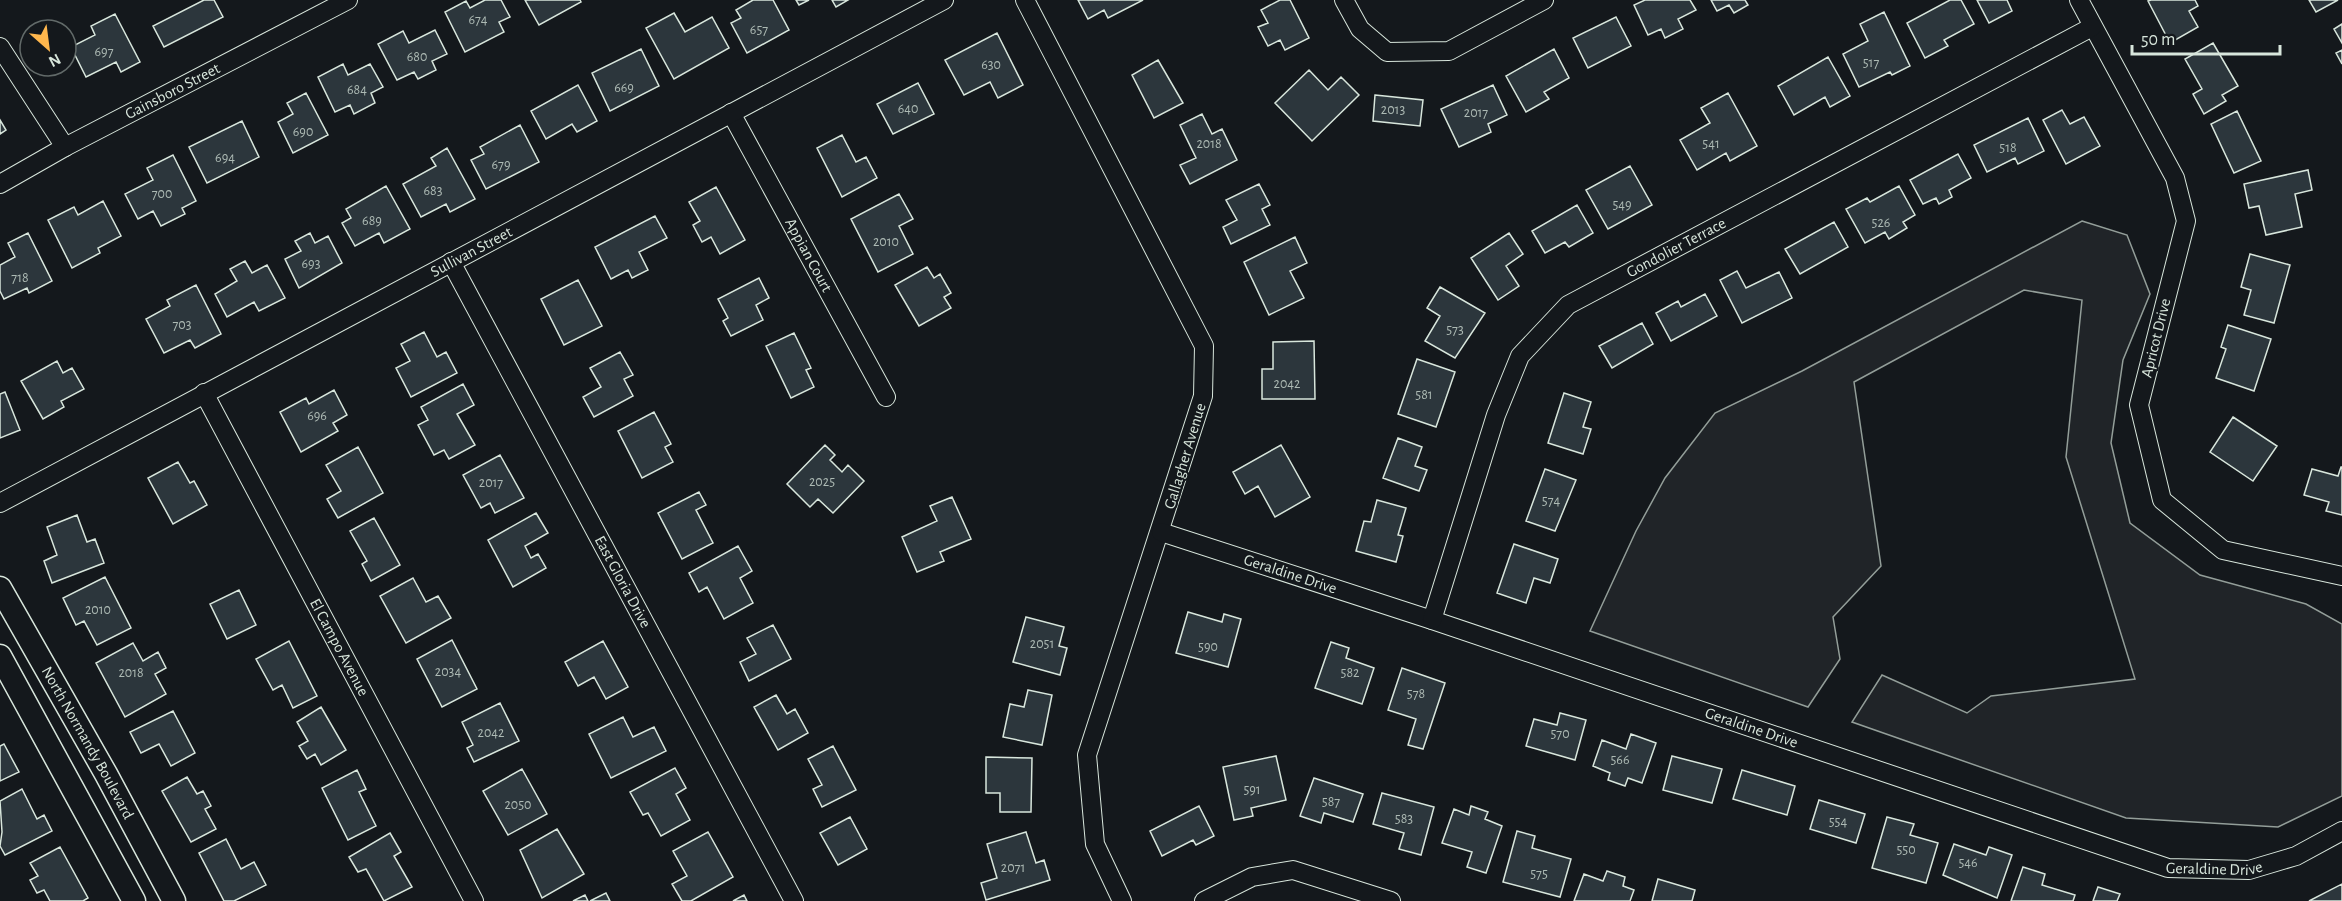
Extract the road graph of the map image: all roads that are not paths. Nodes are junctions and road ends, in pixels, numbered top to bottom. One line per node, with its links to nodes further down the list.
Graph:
1 (348, 0): 10 (street, Gainsboro Street)
2 (944, 0): 9 (street, Sullivan Street)
3 (1025, 0): 16 (street, Gallagher Avenue)
4 (1344, 0): 5 (street)
5 (1544, 0)
6 (2079, 0): 7 (street, Apricot Drive)
7 (2092, 27): 17 (street, Apricot Drive); 19 (street, Gondolier Terrace)
8 (0, 48): 10 (street)
9 (731, 113): 12 (street, Sullivan Street); 14 (street, Appian Court)
10 (65, 147): 11 (street, Gainsboro Street)
11 (0, 184)
12 (451, 262): 13 (street, Sullivan Street); 25 (street, East Gloria Drive)
13 (204, 393): 15 (street, Sullivan Street); 24 (street, El Campo Avenue)
14 (886, 397)
15 (0, 503)
16 (1161, 532): 19 (street, Geraldine Drive); 26 (street, Gallagher Avenue)
17 (2342, 576)
18 (0, 588): 23 (street, North Normandy Boulevard)
19 (1432, 620): 21 (street, Geraldine Drive)
20 (0, 656): 22 (street, North Normandy Boulevard)
21 (2342, 831)
22 (134, 901)
23 (174, 901)
24 (474, 901)
25 (794, 901)
26 (1122, 901)
27 (1204, 901): 28 (street)
28 (1391, 901)

